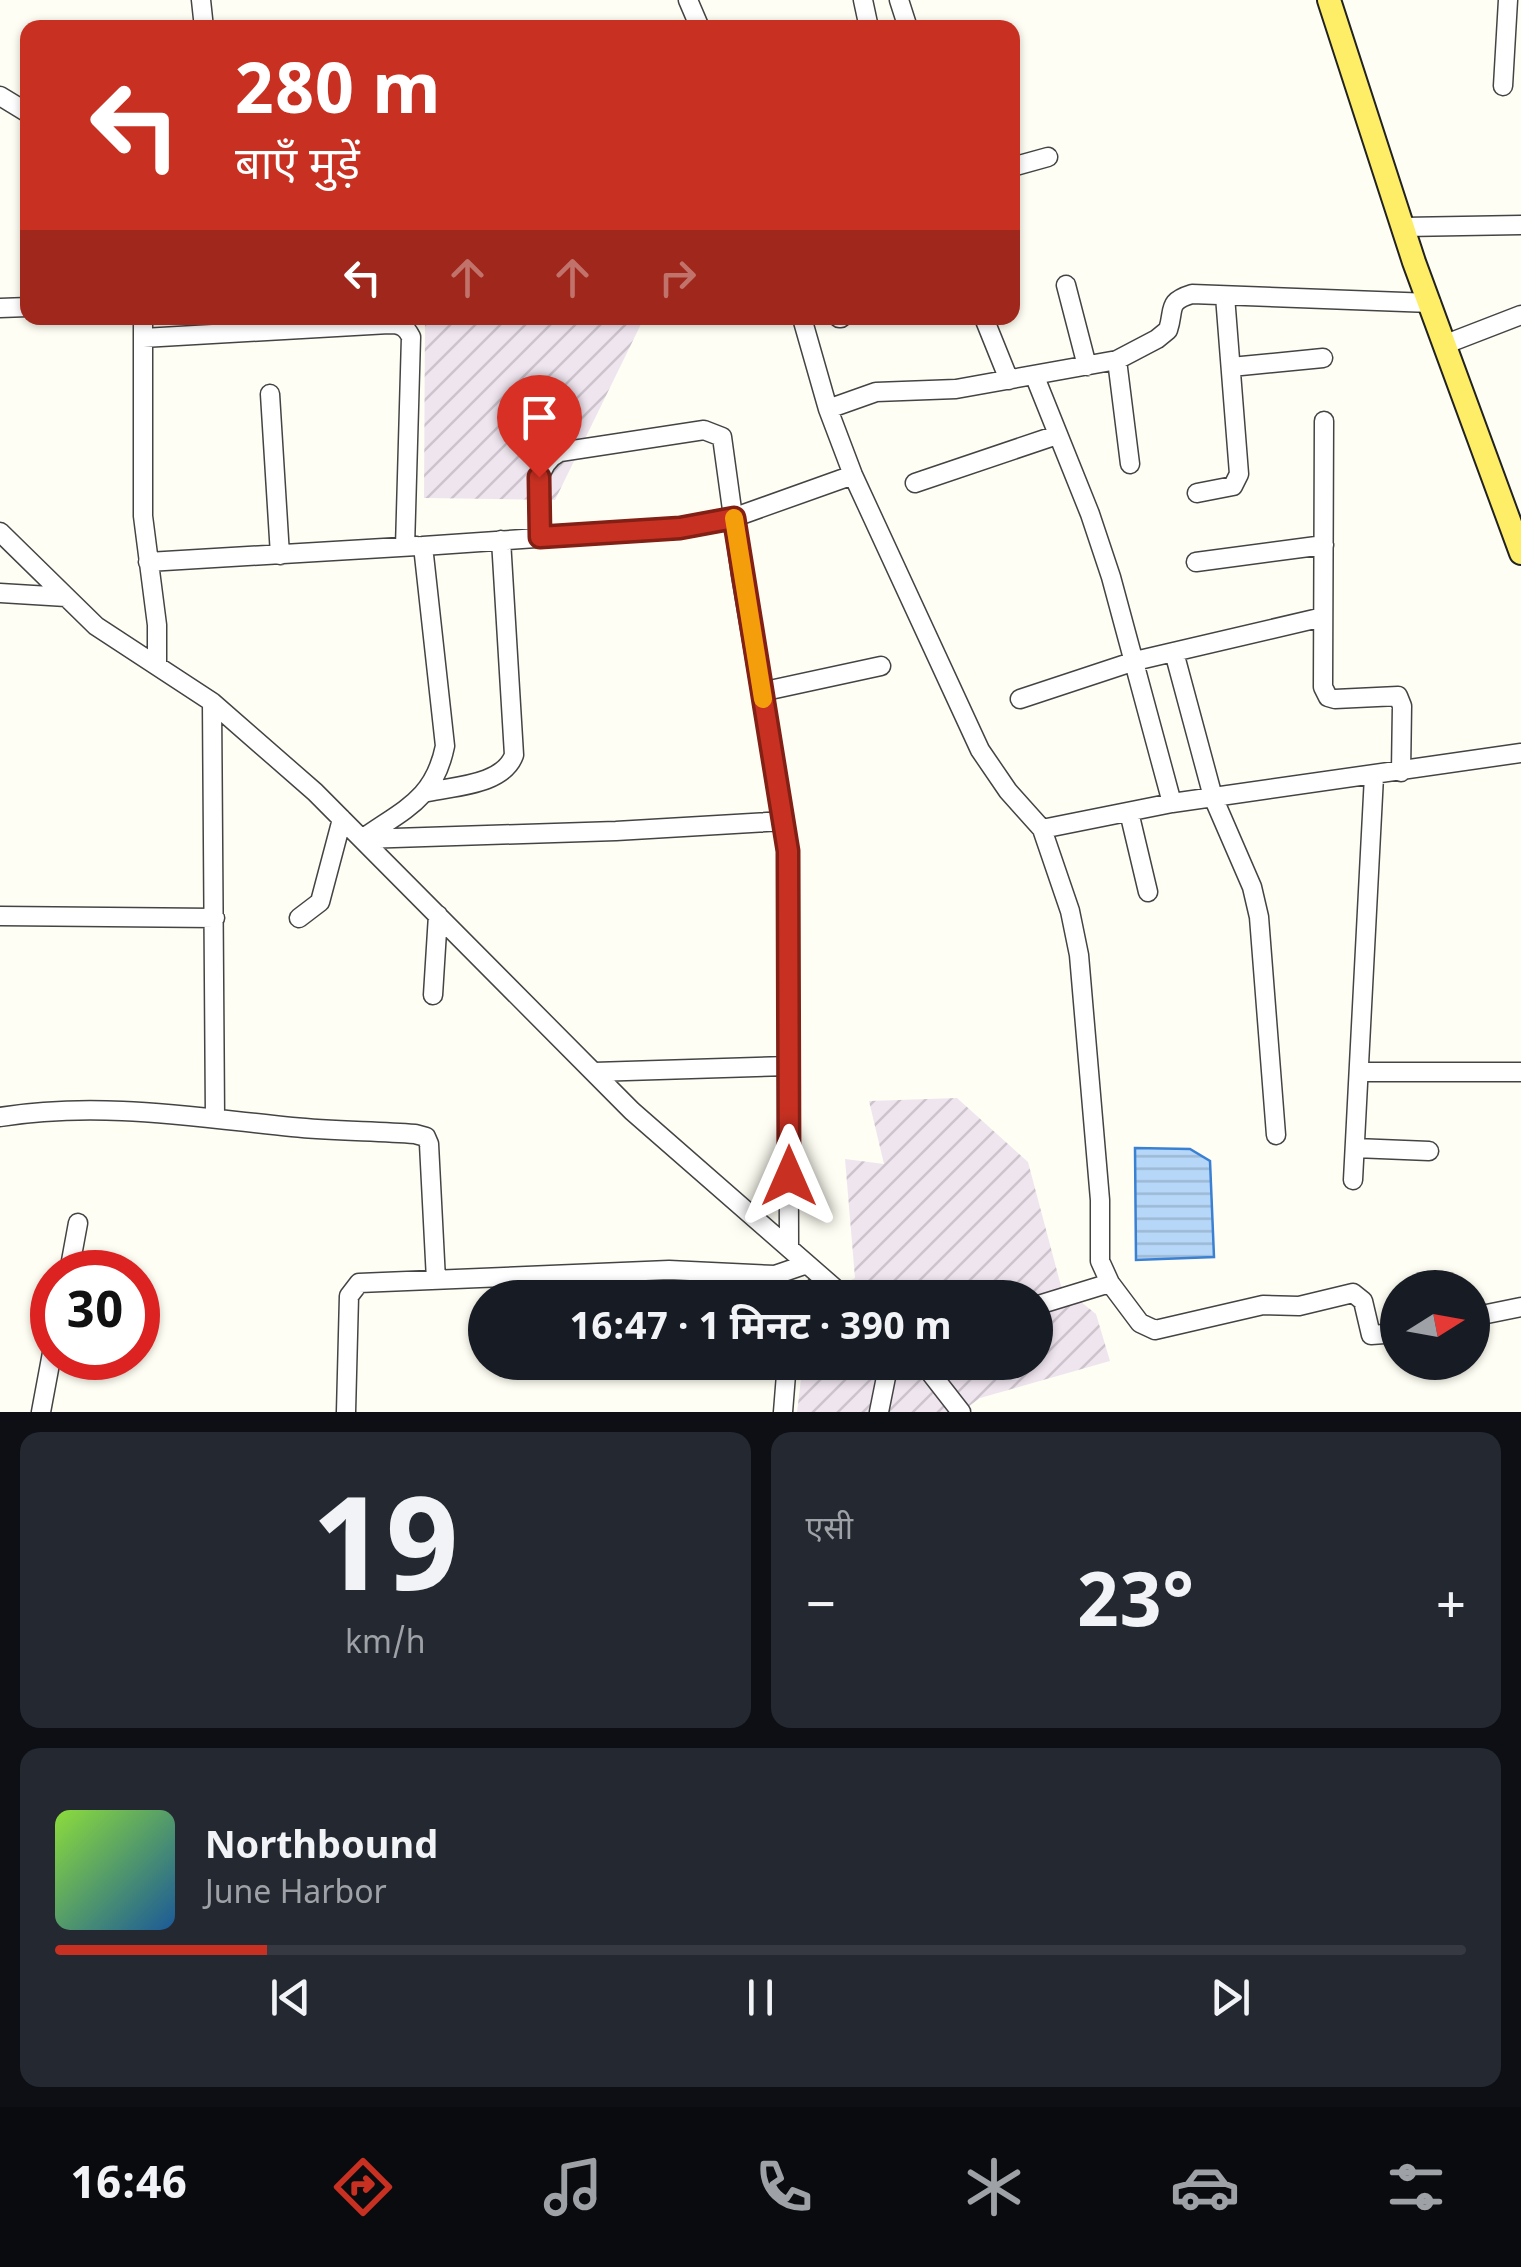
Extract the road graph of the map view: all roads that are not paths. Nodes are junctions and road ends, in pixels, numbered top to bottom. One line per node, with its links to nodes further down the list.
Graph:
1 (1329, 0): 7 (main road)
2 (1508, 0): 3 (street)
3 (1503, 86)
4 (1048, 157): 5 (street)
5 (1020, 165)
6 (1521, 226): 7 (street)
7 (1404, 227): 10 (main road)
8 (1066, 285): 21 (street)
9 (1225, 296): 10 (street); 20 (street); 22 (street)
10 (1431, 302): 18 (main road)
11 (1521, 315): 18 (street)
12 (143, 325): 17 (street)
13 (372, 325): 17 (street)
14 (401, 325): 38 (street)
15 (804, 325): 26 (street)
16 (987, 325): 24 (street)
17 (144, 338): 41 (street)
18 (1446, 344): 39 (main road)
19 (1323, 358): 22 (street)
20 (1116, 360): 21 (street); 29 (street)
21 (1087, 366): 23 (street)
22 (1231, 367): 32 (street)
23 (1035, 376): 24 (street); 28 (street)
24 (1009, 380): 26 (street)
25 (270, 394): 40 (street)
26 (828, 410): 30 (street)
27 (1324, 422): 37 (street)
28 (1058, 435): 31 (street); 47 (street)
29 (1130, 464)
30 (853, 475): 33 (street); 62 (street)
31 (915, 483)
32 (1197, 493)
33 (734, 518): 35 (street); 35 (street); 50 (street)
34 (0, 532): 44 (street)
35 (540, 537): 36 (street)
36 (501, 540): 38 (street); 56 (street)
37 (1324, 545): 42 (street); 45 (street)
38 (414, 546): 40 (street); 56 (street)
39 (1521, 553)
40 (280, 555): 41 (street)
41 (148, 562): 48 (street)
42 (1196, 562)
43 (0, 594): 44 (street)
44 (66, 598): 48 (street)
45 (1324, 617): 46 (street); 54 (street)
46 (1174, 652): 47 (street); 57 (street)
47 (1135, 661): 51 (street); 58 (street)
48 (157, 664): 52 (street)
49 (882, 666): 50 (street)
50 (761, 692): 61 (street)
51 (1020, 700)
52 (212, 702): 60 (street); 67 (street)
53 (1521, 753): 54 (street)
54 (1401, 772): 55 (street)
55 (1374, 776): 57 (street); 72 (street)
56 (428, 792): 63 (street)
57 (1213, 797): 58 (street); 76 (street)
58 (1172, 803): 59 (street)
59 (1128, 812): 62 (street); 64 (street)
60 (342, 819): 63 (street); 68 (street)
61 (784, 821): 63 (street); 70 (street)
62 (1042, 830): 86 (street)
63 (362, 839): 65 (street)
64 (1148, 892)
65 (438, 915): 69 (street); 71 (street)
66 (0, 916): 67 (street)
67 (215, 918): 75 (street)
68 (300, 918)
69 (432, 996)
70 (788, 1066): 71 (street); 81 (street)
71 (594, 1072): 81 (street)
72 (1358, 1072): 73 (street); 77 (street)
73 (1521, 1072)
74 (0, 1118): 75 (street)
75 (215, 1118): 84 (street)
76 (1276, 1136)
77 (1354, 1148): 78 (street); 79 (street)
78 (1430, 1152)
79 (1353, 1180)
80 (78, 1223): 82 (street)
81 (789, 1248): 83 (street)
82 (72, 1250)
83 (807, 1264): 84 (street); 85 (street)
84 (436, 1280): 96 (street)
85 (826, 1280)
86 (1110, 1283): 87 (street); 90 (street)
87 (1053, 1300)
88 (1521, 1307): 89 (street)
89 (1490, 1313)
90 (1380, 1334)
91 (47, 1380): 95 (street)
92 (786, 1380): 97 (street)
93 (885, 1380): 98 (street)
94 (936, 1380): 99 (street)
95 (41, 1412)
96 (346, 1412)
97 (783, 1412)
98 (879, 1412)
99 (961, 1412)

